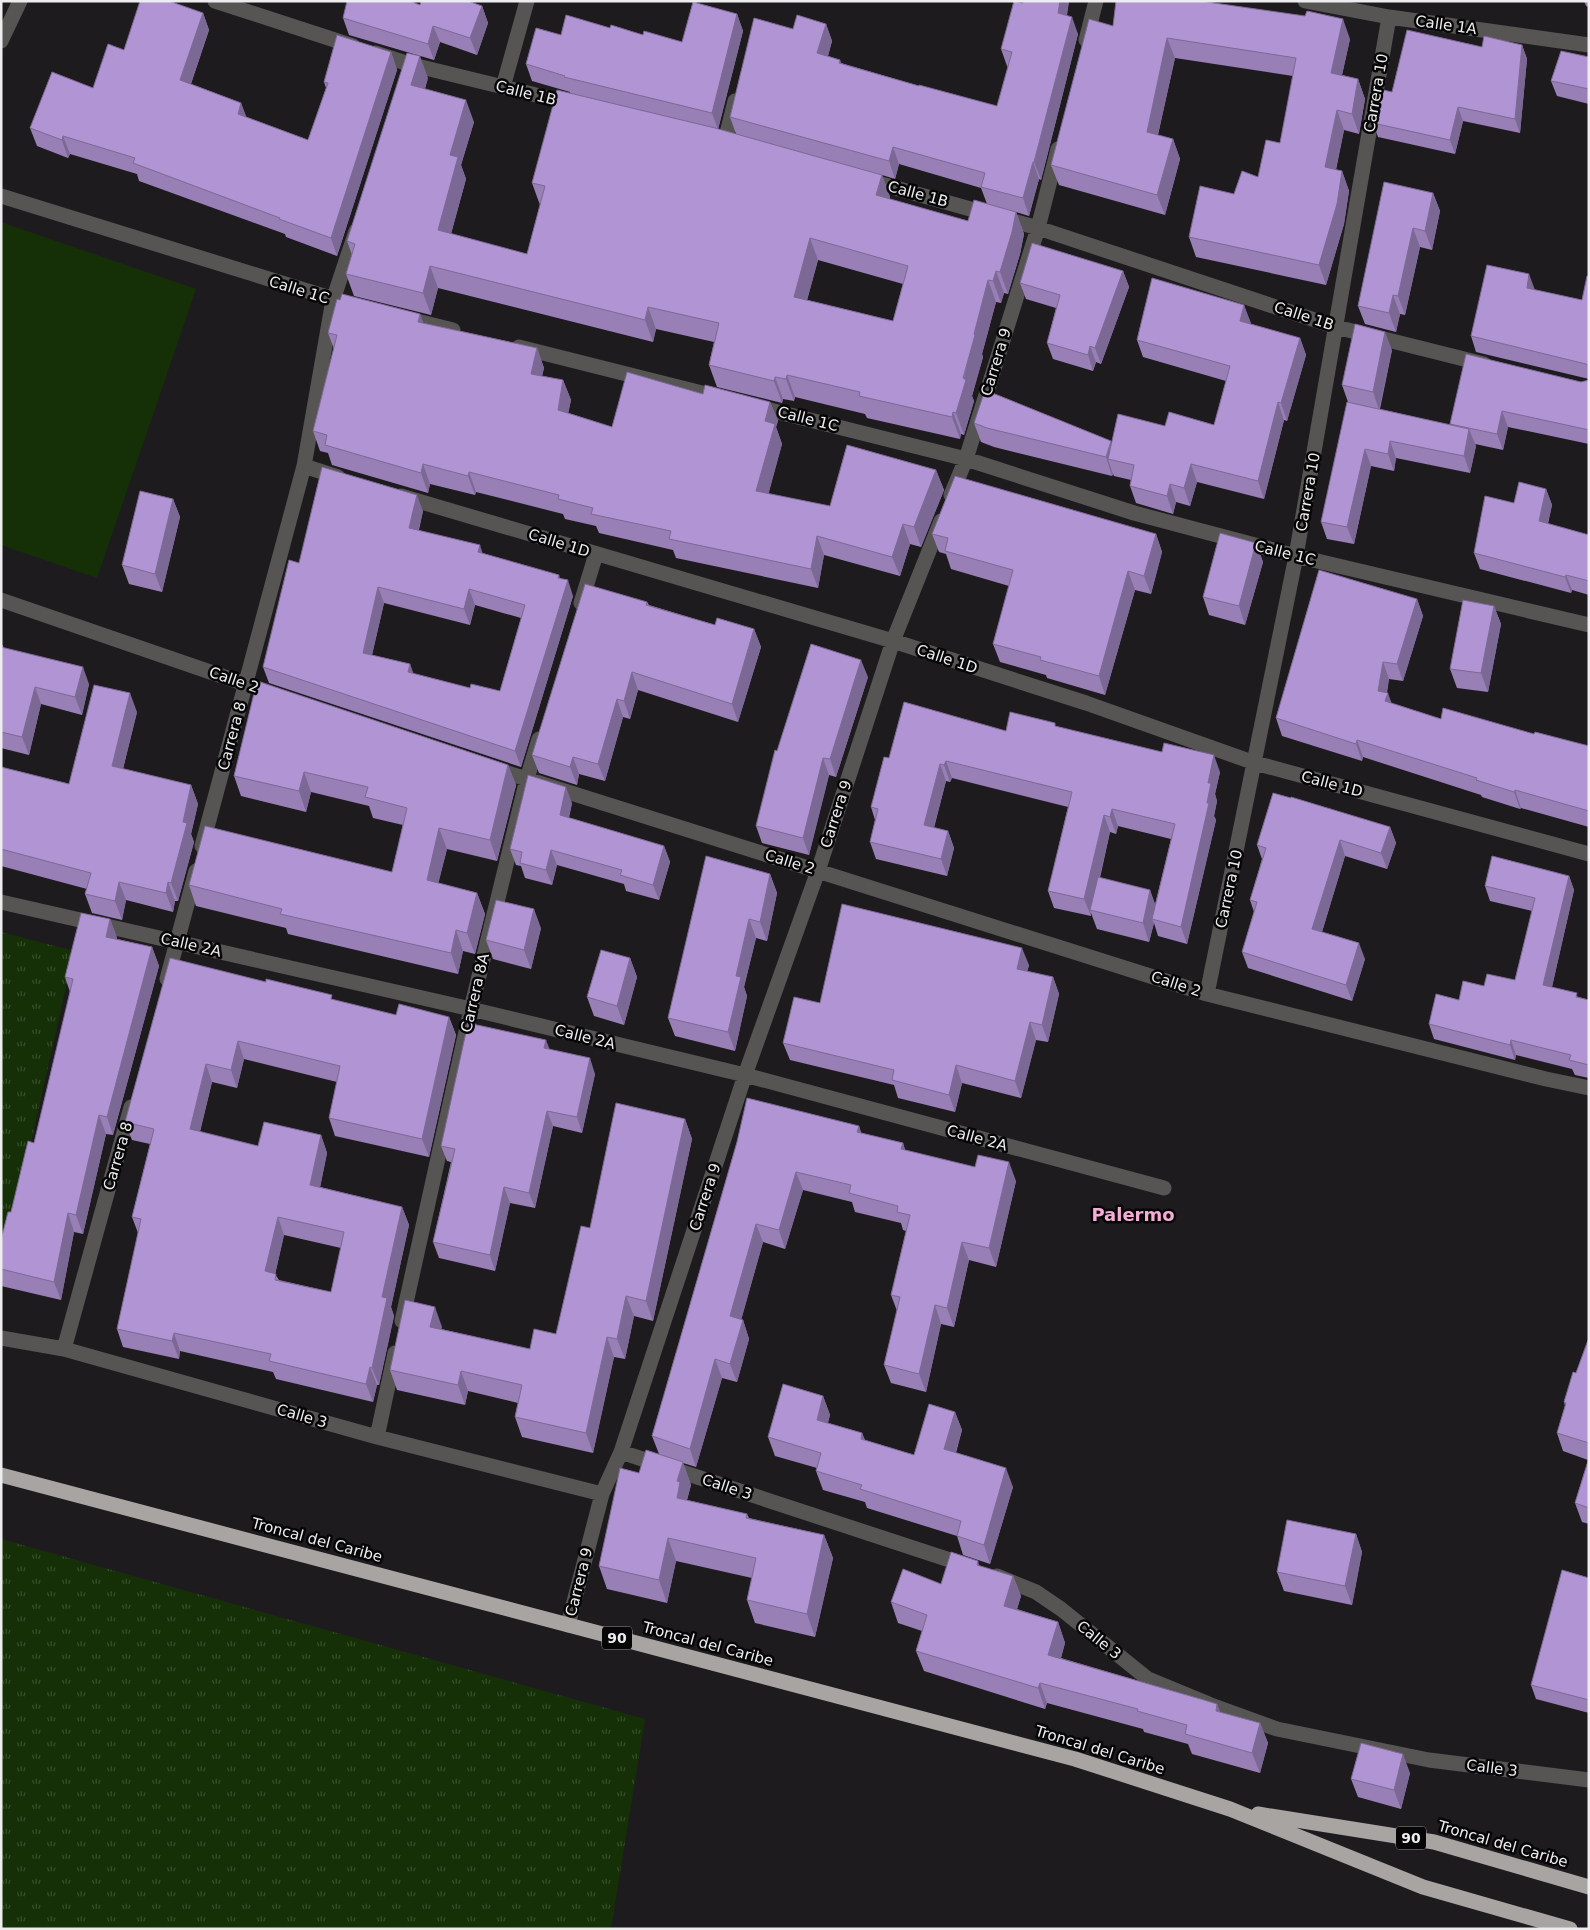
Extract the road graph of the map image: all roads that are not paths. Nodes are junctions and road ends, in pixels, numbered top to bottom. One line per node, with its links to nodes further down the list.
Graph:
1 (20, 1): 7 (street)
2 (214, 1): 10 (street, Calle 1B)
3 (527, 1): 10 (street)
4 (1096, 1): 9 (street)
5 (1304, 1): 6 (street, Calle 1A)
6 (1389, 17): 8 (street, Calle 1A); 22 (street, Carrera 10)
7 (1, 40)
8 (1589, 45)
9 (1081, 58)
10 (503, 87): 12 (street, Calle 1B)
11 (739, 87): 14 (street)
12 (590, 108)
13 (1062, 133): 18 (street, Carrera 9)
14 (706, 136)
15 (849, 175): 18 (street, Calle 1B)
16 (1, 196): 19 (street, Calle 1C)
17 (360, 216): 19 (street, Carrera 8)
18 (1038, 228): 22 (street, Calle 1B); 26 (street, Carrera 9)
19 (333, 300): 20 (street, Calle 1C); 27 (street, Carrera 8)
20 (372, 310)
21 (391, 315): 23 (street)
22 (1336, 327): 25 (street, Calle 1B); 31 (street, Carrera 10)
23 (468, 334)
24 (506, 344): 26 (street, Calle 1C)
25 (1501, 368)
26 (966, 459): 31 (street, Calle 1C); 35 (street, Carrera 9)
27 (304, 466): 28 (street); 36 (street, Carrera 8)
28 (351, 480)
29 (389, 492): 30 (street, Calle 1D)
30 (596, 554): 33 (street); 35 (street, Calle 1D)
31 (1296, 556): 34 (street, Calle 1C); 40 (street, Carrera 10)
32 (1, 600): 36 (street, Calle 2)
33 (576, 620)
34 (1589, 625)
35 (893, 641): 40 (street, Calle 1D); 43 (street, Carrera 9)
36 (245, 685): 37 (street, Calle 2); 45 (street, Carrera 8)
37 (292, 700)
38 (544, 723): 41 (street, Carrera 8A)
39 (480, 763): 41 (street, Calle 2)
40 (1255, 763): 42 (street, Calle 1D); 47 (street, Carrera 10)
41 (527, 779): 43 (street, Calle 2); 48 (street, Carrera 8A)
42 (1589, 854)
43 (818, 870): 47 (street, Calle 2); 49 (street, Carrera 9)
44 (1, 902): 45 (street, Calle 2A)
45 (177, 941): 46 (street, Carrera 8); 48 (street, Calle 2A)
46 (164, 989)
47 (1207, 994): 50 (street, Calle 2)
48 (471, 1009): 49 (street, Calle 2A); 55 (street, Carrera 8A)
49 (745, 1075): 52 (street, Calle 2A); 56 (street, Carrera 9)
50 (1589, 1088)
51 (135, 1093): 54 (street, Carrera 8)
52 (1164, 1188)
53 (1, 1338): 54 (street, Calle 3)
54 (64, 1349): 55 (street, Calle 3)
55 (377, 1437): 58 (street, Calle 3)
56 (621, 1452): 58 (street, Carrera 9); 60 (street, Calle 3)
57 (1, 1475): 59 (highway, Troncal del Caribe / 90)
58 (602, 1494): 59 (street, Carrera 9)
59 (568, 1625): 61 (highway, Troncal del Caribe / 90)
60 (1588, 1775)
61 (1230, 1810): 62 (highway, Troncal del Caribe / 90); 63 (highway, Troncal del Caribe / 90)
62 (1589, 1886)
63 (1570, 1929)

